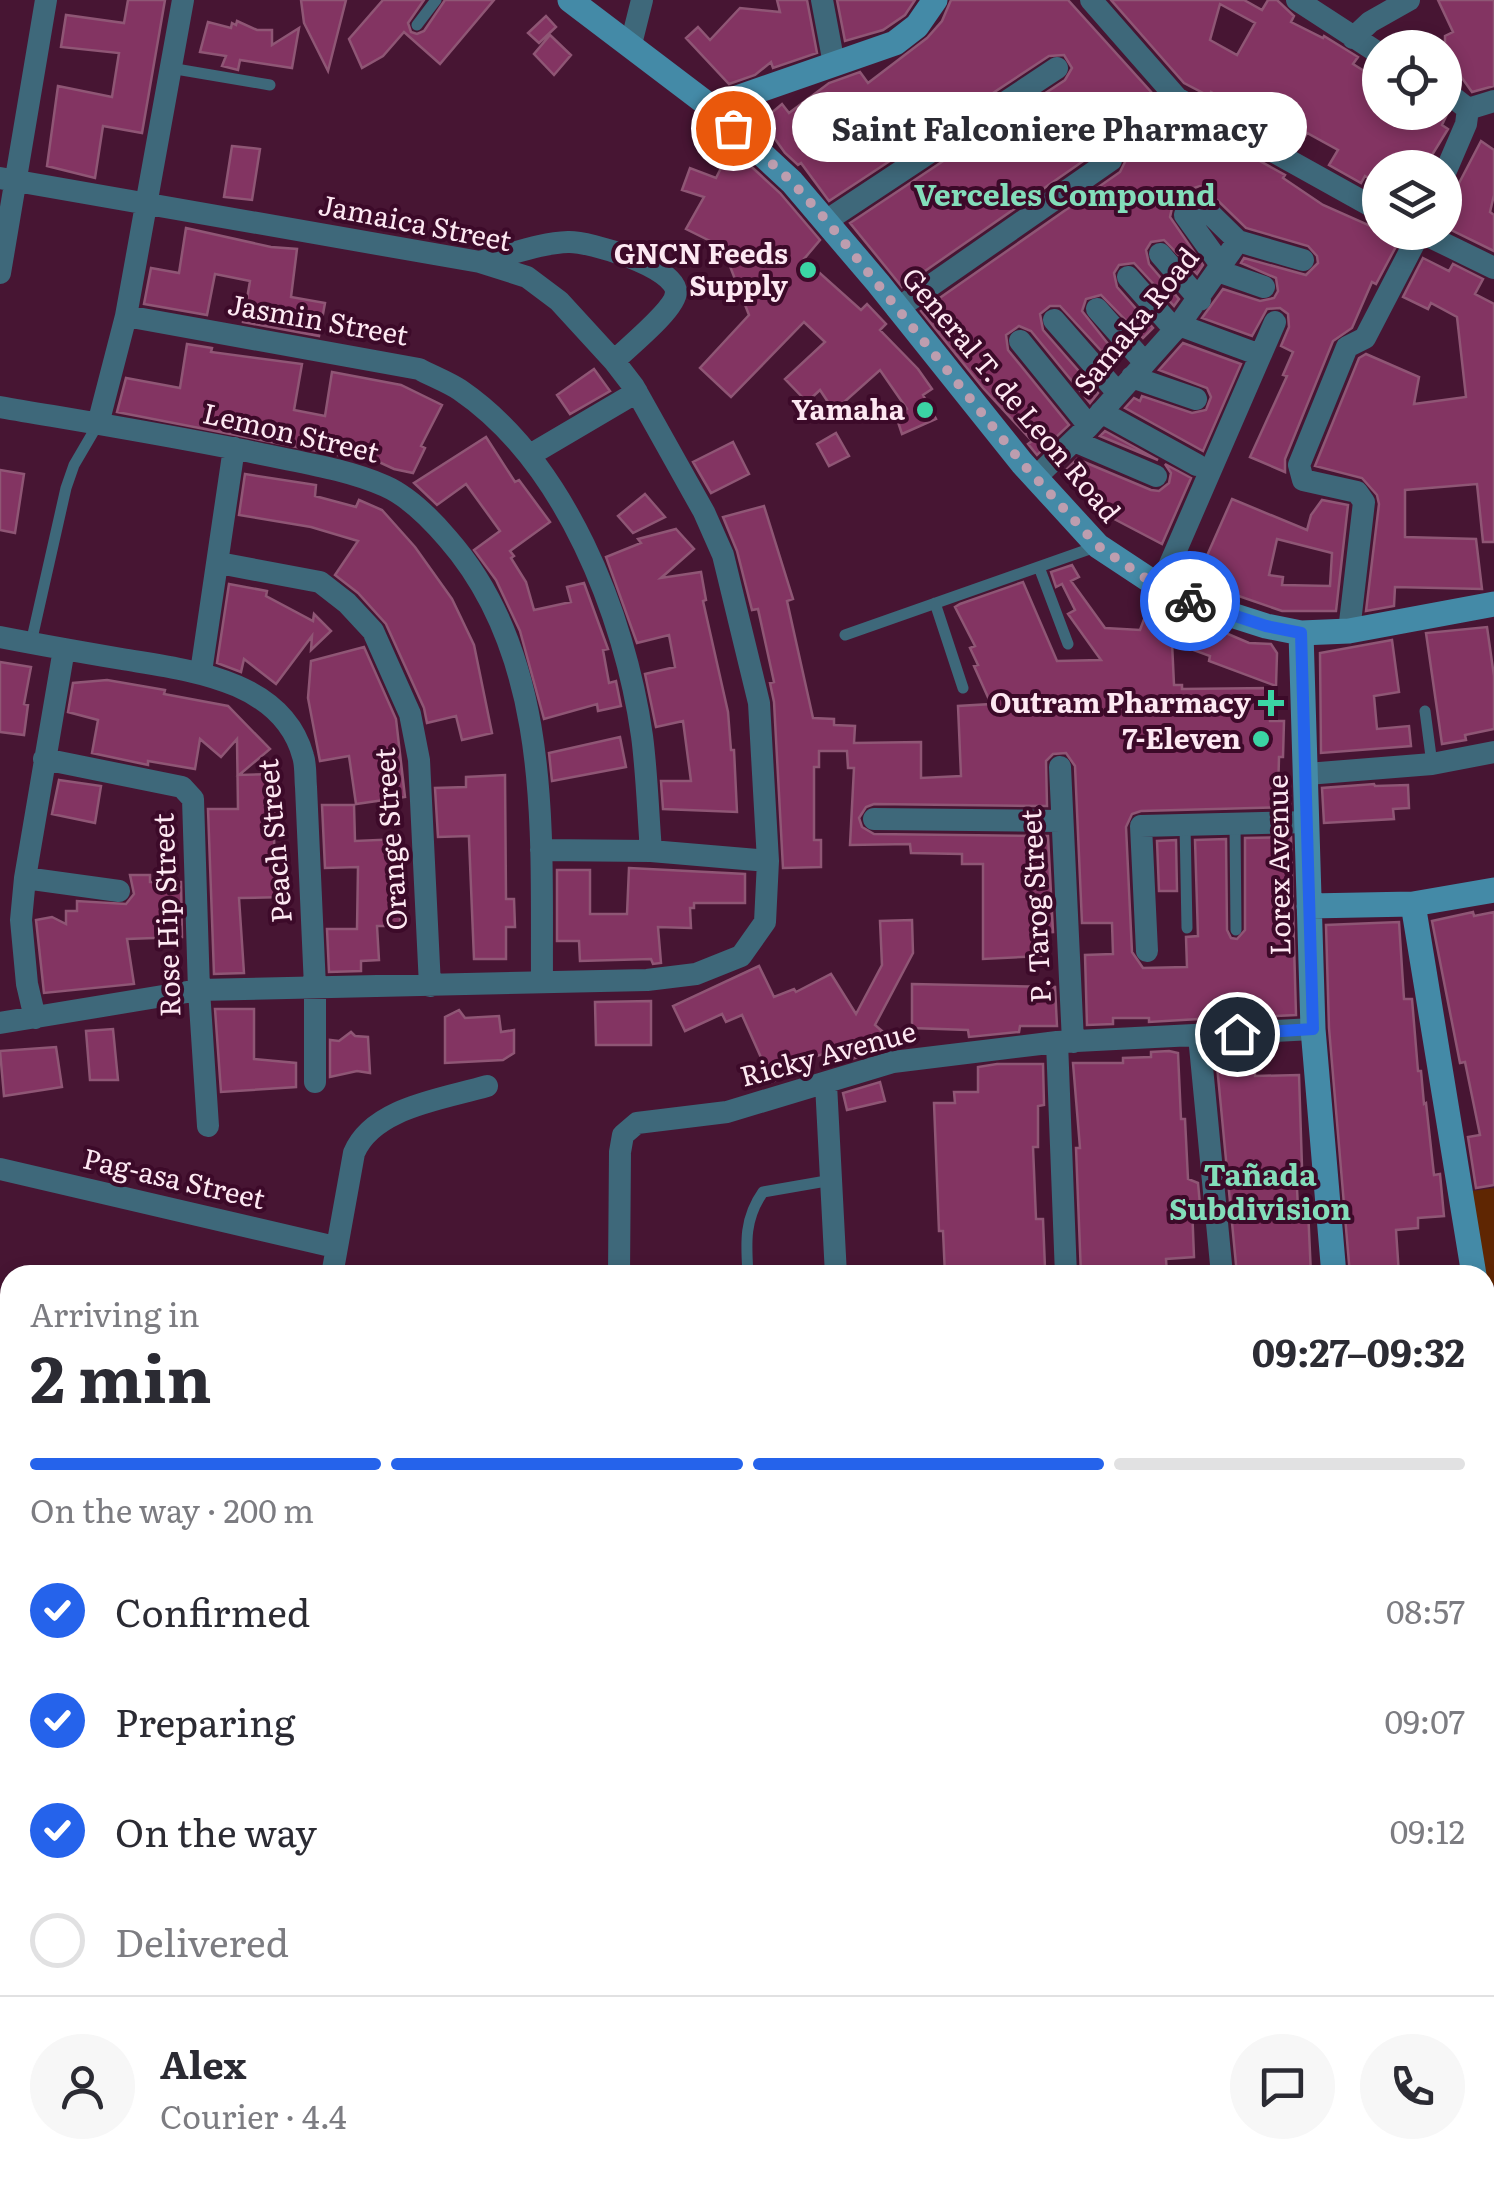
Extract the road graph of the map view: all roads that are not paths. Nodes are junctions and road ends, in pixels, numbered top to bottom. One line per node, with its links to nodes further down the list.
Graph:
1 (46, 0): 25 (street)
2 (182, 0): 16 (street)
3 (436, 0): 11 (lane)
4 (570, 0): 14 (street, General T. de Leon Road)
5 (642, 0): 14 (street)
6 (822, 0): 15 (street)
7 (934, 0): 15 (street)
8 (1091, 0): 26 (street)
9 (1297, 0): 12 (street)
10 (1409, 0): 12 (street)
11 (416, 25)
12 (1353, 38): 13 (street)
13 (1362, 43)
14 (631, 44): 21 (street, General T. de Leon Road)
15 (834, 64): 21 (street)
16 (170, 68): 18 (lane); 27 (street)
17 (1057, 68): 28 (street)
18 (270, 86)
19 (1494, 101): 22 (street)
20 (1462, 104): 22 (street)
21 (711, 108): 28 (street, General T. de Leon Road)
22 (1468, 109): 23 (street)
23 (1455, 150)
24 (1112, 160): 41 (street)
25 (9, 179): 27 (street, Jamaica Street); 37 (street)
26 (1362, 201)
27 (146, 202): 34 (street, Jamaica Street); 43 (street)
28 (826, 220): 41 (street, General T. de Leon Road)
29 (1238, 241): 33 (street); 35 (street, Samaka Road); 35 (street)
30 (1411, 250): 67 (street)
31 (1457, 250): 36 (street)
32 (1160, 254): 40 (street)
33 (1303, 260)
34 (480, 262): 49 (street, Jamaica Street); 49 (street)
35 (1220, 268): 39 (street); 40 (street, Samaka Road)
36 (1494, 268)
37 (0, 273)
38 (1128, 277): 46 (street)
39 (1264, 286)
40 (1200, 300): 46 (street, Samaka Road)
41 (897, 309): 60 (street, General T. de Leon Road)
42 (1096, 309): 50 (street)
43 (126, 316): 54 (street); 57 (street, Jasmin Street)
44 (1054, 320): 50 (street)
45 (1275, 322): 48 (street)
46 (1177, 328): 48 (street); 50 (street, Samaka Road)
47 (1020, 342): 55 (street)
48 (1260, 356): 64 (street)
49 (614, 360): 51 (street, Jamaica Street)
50 (1132, 378): 52 (street); 55 (street, Samaka Road)
51 (637, 392): 57 (street); 89 (street, Jamaica Street)
52 (1196, 399)
53 (0, 408): 54 (street, Lemon Street)
54 (98, 424): 56 (street, Lemon Street); 71 (lane)
55 (1088, 426): 58 (street); 59 (street); 60 (street, Samaka Road)
56 (234, 448): 62 (street); 87 (street, Lemon Street)
57 (530, 456): 88 (street, Jasmin Street)
58 (1198, 465)
59 (1156, 476)
60 (1035, 478): 61 (street, General T. de Leon Road)
61 (1098, 546): 63 (lane); 64 (street, General T. de Leon Road)
62 (218, 563): 74 (street); 99 (street, Orange Street)
63 (1039, 567): 65 (lane); 72 (lane)
64 (1160, 588): 68 (street, General T. de Leon Road)
65 (934, 603): 69 (lane); 75 (lane)
66 (1494, 604): 67 (street, General T. de Leon Road)
67 (1349, 631): 68 (street, General T. de Leon Road)
68 (1301, 633): 81 (street, Lorex Avenue)
69 (845, 635)
70 (0, 637): 71 (street, Peach Street)
71 (31, 643): 73 (street, Peach Street)
72 (1068, 644)
73 (64, 650): 74 (street, Peach Street); 78 (street)
74 (201, 672): 100 (street, Peach Street)
75 (963, 688)
76 (1425, 711): 79 (lane)
77 (1494, 752): 79 (street)
78 (44, 759): 90 (street); 101 (street, Rose Hip Street)
79 (1432, 764): 81 (street)
80 (1060, 768): 83 (street, P. Tarog Street)
81 (1306, 774): 84 (street, Lorex Avenue)
82 (874, 820): 83 (street)
83 (1061, 821): 106 (street, P. Tarog Street)
84 (1307, 822): 85 (street); 94 (street, Lorex Avenue)
85 (1235, 823): 86 (street); 96 (lane)
86 (1185, 824): 95 (lane); 97 (street)
87 (542, 850): 88 (street); 98 (street, Lemon Street)
88 (650, 851): 89 (street)
89 (768, 861): 98 (street, Jamaica Street)
90 (25, 878): 92 (street); 102 (street)
91 (1494, 890): 93 (street)
92 (119, 891)
93 (1413, 904): 94 (street); 121 (street)
94 (1310, 906): 104 (street, Lorex Avenue)
95 (1187, 928)
96 (1236, 930)
97 (1147, 951)
98 (542, 981): 99 (street, Jamaica Street)
99 (430, 986): 100 (street, Jamaica Street)
100 (315, 987): 101 (street, Jamaica Street); 107 (street, Peach Street)
101 (199, 990): 102 (street, Jamaica Street); 110 (street, Rose Hip Street)
102 (36, 1018): 103 (street, Jamaica Street)
103 (0, 1023)
104 (1313, 1029): 105 (street, Ricky Avenue); 120 (street, Lorex Avenue)
105 (1199, 1036): 106 (street, Ricky Avenue); 119 (street)
106 (1065, 1042): 108 (street, Ricky Avenue); 118 (street, P. Tarog Street)
107 (315, 1082)
108 (826, 1084): 112 (street); 115 (street, Ricky Avenue)
109 (487, 1086): 113 (street)
110 (208, 1126)
111 (0, 1169): 113 (street, Pag-asa Street)
112 (832, 1180): 116 (lane); 117 (street)
113 (335, 1247): 114 (street)
114 (333, 1265)
115 (619, 1265)
116 (748, 1265)
117 (836, 1265)
118 (1066, 1265)
119 (1221, 1265)
120 (1333, 1265)
121 (1472, 1265)

